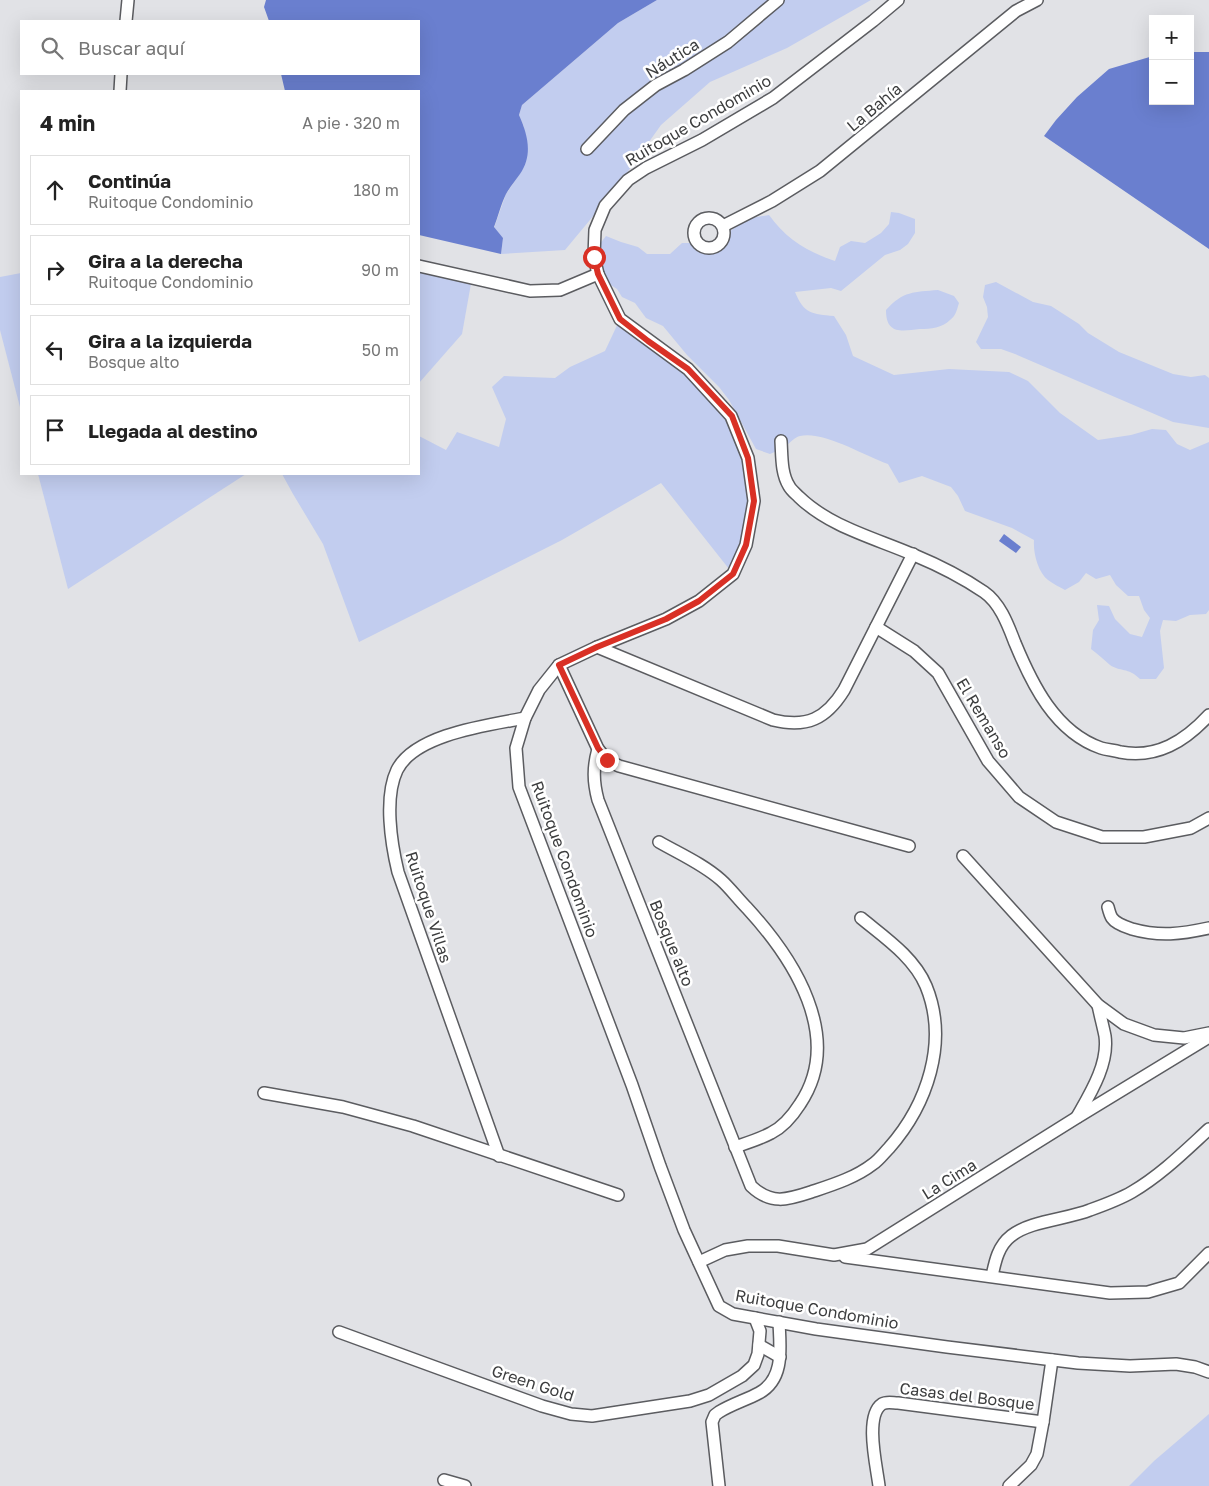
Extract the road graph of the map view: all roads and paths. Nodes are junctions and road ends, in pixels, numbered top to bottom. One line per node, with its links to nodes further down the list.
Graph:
1 (128, 0): 5 (street)
2 (778, 0): 8 (street, Náutica)
3 (898, 0): 11 (street, Ruitoque Condominio)
4 (1037, 0): 9 (street, La Bahía)
5 (126, 20)
6 (122, 75): 7 (street)
7 (120, 90)
8 (587, 149)
9 (723, 226)
10 (420, 266): 11 (street)
11 (598, 274): 15 (street, Ruitoque Condominio)
12 (782, 442): 13 (street)
13 (913, 554): 14 (street); 17 (street)
14 (876, 627): 15 (street); 20 (street, El Remanso)
15 (597, 647): 16 (street, Ruitoque Condominio)
16 (559, 665): 18 (street, Ruitoque Condominio); 19 (street)
17 (1209, 714)
18 (525, 718): 33 (street, Ruitoque Villas); 37 (street, Ruitoque Condominio)
19 (598, 748): 22 (street); 32 (street, Bosque alto)
20 (1209, 818)
21 (659, 842): 32 (street)
22 (910, 846)
23 (964, 856): 27 (street, La Cima)
24 (1108, 907): 26 (street)
25 (861, 918): 32 (street, Bosque alto)
26 (1209, 928)
27 (1098, 1005): 28 (street, La Cima); 30 (street, La Cima)
28 (1209, 1035): 30 (street, La Cima)
29 (264, 1093): 33 (street)
30 (1076, 1118): 36 (street, La Cima)
31 (1209, 1129): 38 (street)
32 (736, 1147)
33 (500, 1156): 34 (street)
34 (618, 1195)
35 (1209, 1253): 38 (street, La Cima)
36 (834, 1255): 37 (street, La Cima); 38 (street, La Cima)
37 (699, 1262): 39 (street, Ruitoque Condominio)
38 (992, 1276)
39 (755, 1318): 40 (street, Ruitoque Condominio); 42 (street, Green Gold)
40 (779, 1322): 43 (street); 44 (street, Ruitoque Condominio)
41 (339, 1332): 42 (street, Green Gold)
42 (759, 1345): 43 (street)
43 (780, 1357): 49 (street)
44 (1052, 1360): 45 (street, Ruitoque Condominio); 46 (street, Casas del Bosque)
45 (1209, 1372)
46 (1043, 1422): 50 (street, Casas del Bosque); 51 (street, Casas del Bosque)
47 (444, 1480): 48 (street)
48 (465, 1486)
49 (719, 1486)
50 (879, 1486)
51 (1009, 1486)

